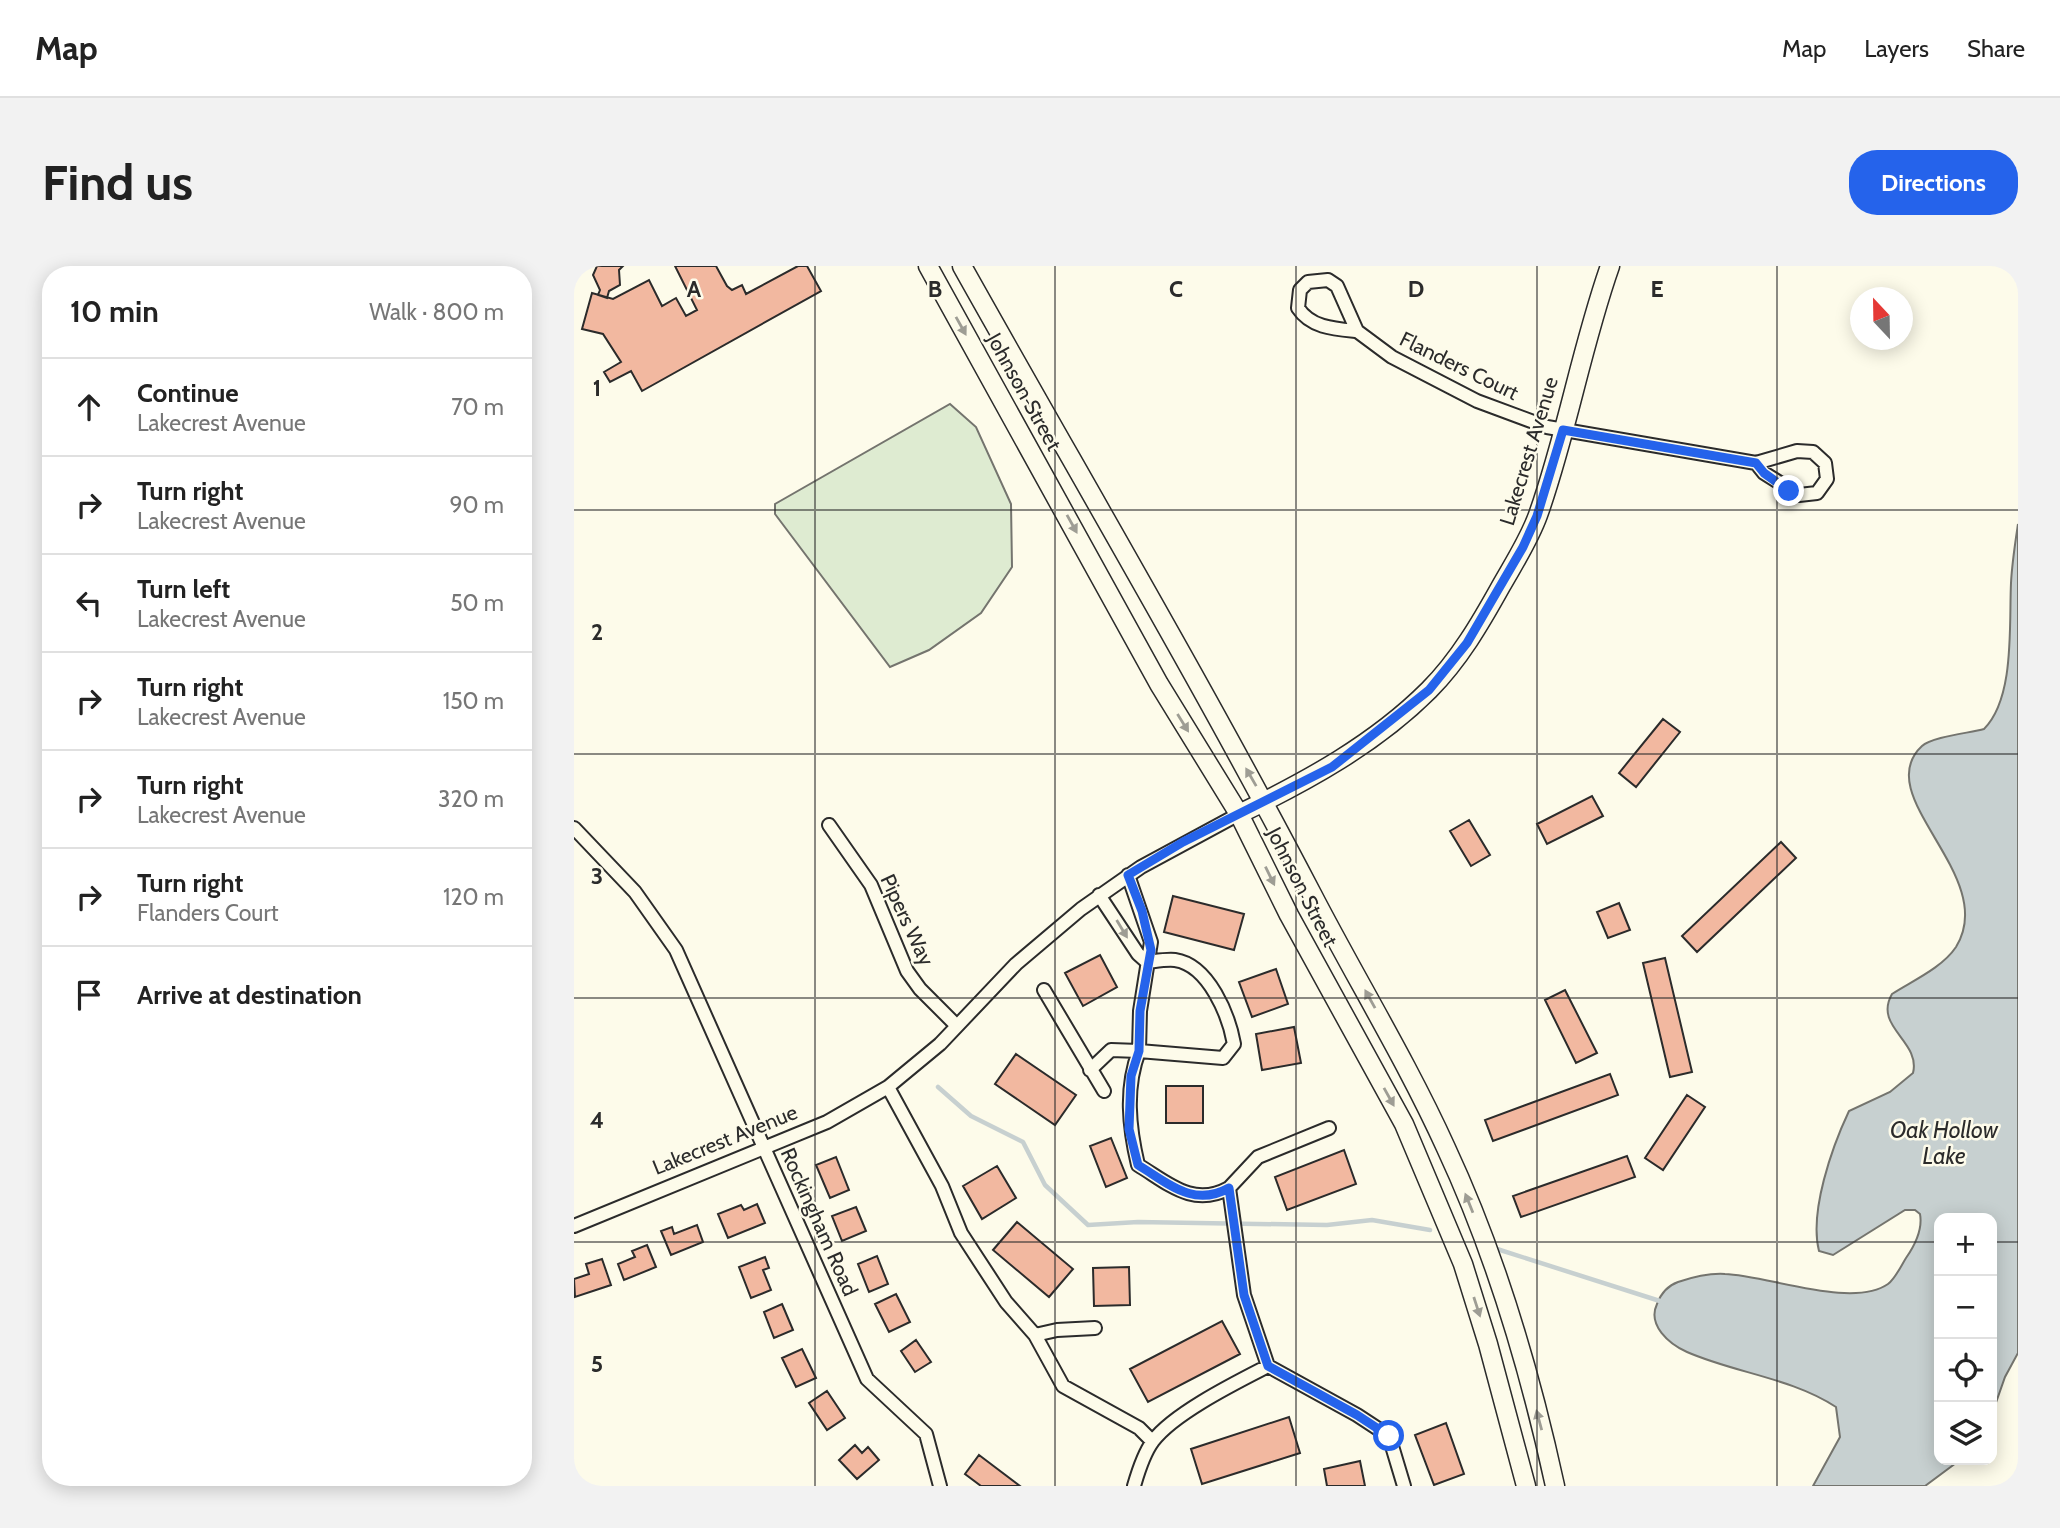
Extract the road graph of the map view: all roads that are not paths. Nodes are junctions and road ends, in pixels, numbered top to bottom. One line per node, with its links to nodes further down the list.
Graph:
1 (928, 266): 8 (main road, Johnson Street, one-way to 8)
2 (962, 266): 7 (main road, Johnson Street, one-way to 2)
3 (1610, 266): 5 (main road, Lakecrest Avenue)
4 (1357, 331): 4 (street, Flanders Court); 5 (street, Flanders Court)
5 (1563, 430): 6 (street, Flanders Court); 7 (main road, Lakecrest Avenue)
6 (1756, 463): 6 (street, Flanders Court)
7 (1265, 802): 8 (main road, Lakecrest Avenue); 32 (main road, Johnson Street, one-way to 7)
8 (1240, 814): 11 (street, Lakecrest Avenue); 31 (main road, Johnson Street, one-way to 31)
9 (829, 825): 15 (street, Pipers Way)
10 (574, 828): 21 (street, Rockingham Road)
11 (1128, 875): 12 (street, Lakecrest Avenue); 13 (street)
12 (1099, 895): 13 (street, one-way to 13); 15 (street, Lakecrest Avenue)
13 (1147, 962): 16 (street); 16 (street)
14 (1044, 990): 17 (street)
15 (957, 1026): 18 (street, Lakecrest Avenue)
16 (1139, 1051): 17 (street); 22 (street)
17 (1090, 1070): 19 (street)
18 (888, 1087): 21 (street, Lakecrest Avenue); 25 (street)
19 (1104, 1091)
20 (1329, 1128): 22 (street)
21 (765, 1148): 23 (street, Lakecrest Avenue); 28 (street, Rockingham Road)
22 (1229, 1188): 26 (street)
23 (574, 1226)
24 (1095, 1328): 25 (street)
25 (1035, 1335): 27 (street)
26 (1268, 1366): 27 (street); 30 (street)
27 (1153, 1441): 29 (street)
28 (940, 1486)
29 (1134, 1486)
30 (1404, 1486)
31 (1526, 1486)
32 (1555, 1486)

